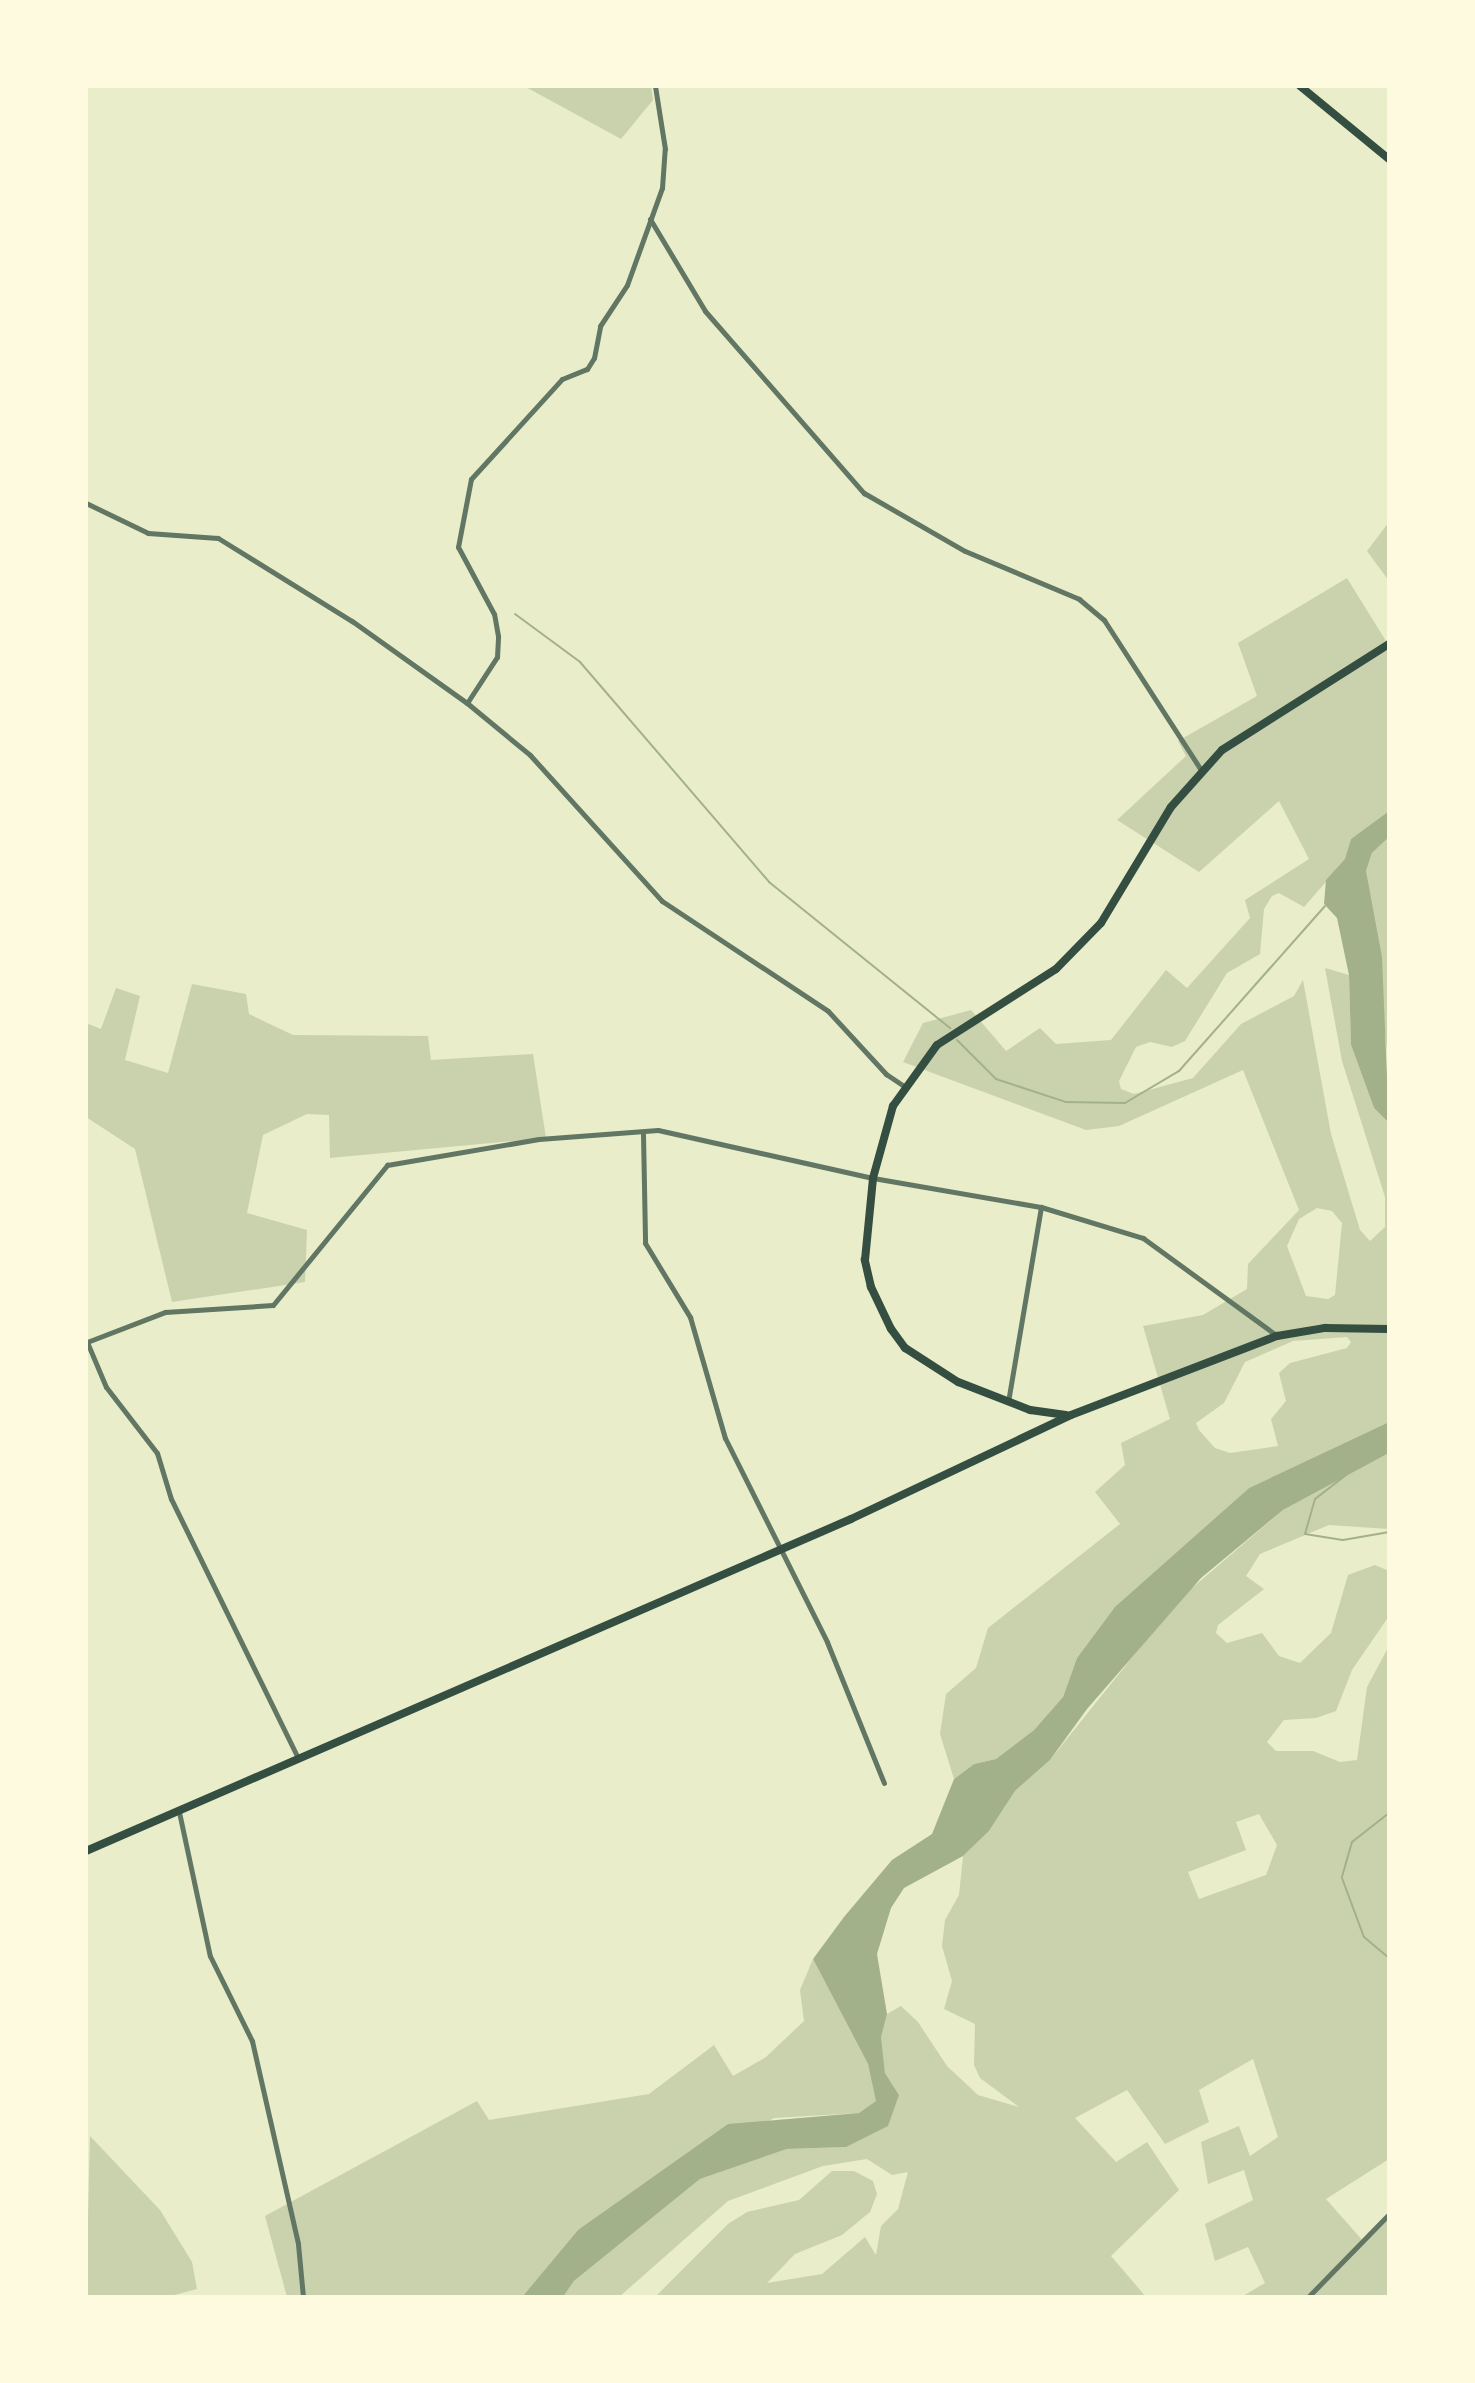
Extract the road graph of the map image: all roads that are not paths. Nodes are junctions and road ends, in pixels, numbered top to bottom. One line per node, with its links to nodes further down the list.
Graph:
1 (655, 86): 4 (street)
2 (1300, 86): 3 (main road)
3 (1389, 159)
4 (650, 219): 7 (street); 8 (street)
5 (86, 503): 7 (street)
6 (1389, 644): 8 (main road)
7 (467, 703): 9 (street)
8 (1201, 770): 9 (main road)
9 (904, 1086): 11 (main road)
10 (643, 1134): 11 (street); 17 (street); 18 (street)
11 (873, 1178): 12 (street); 15 (main road)
12 (1041, 1207): 14 (street); 15 (street)
13 (1389, 1329): 14 (main road)
14 (1277, 1336): 16 (main road)
15 (1008, 1403): 16 (main road)
16 (1071, 1415): 17 (main road)
17 (782, 1548): 18 (main road); 19 (street)
18 (298, 1758): 20 (main road)
19 (884, 1783)
20 (179, 1812): 21 (main road); 23 (street)
21 (86, 1851)
22 (1389, 2214): 24 (street)
23 (303, 2297)
24 (1308, 2297)

